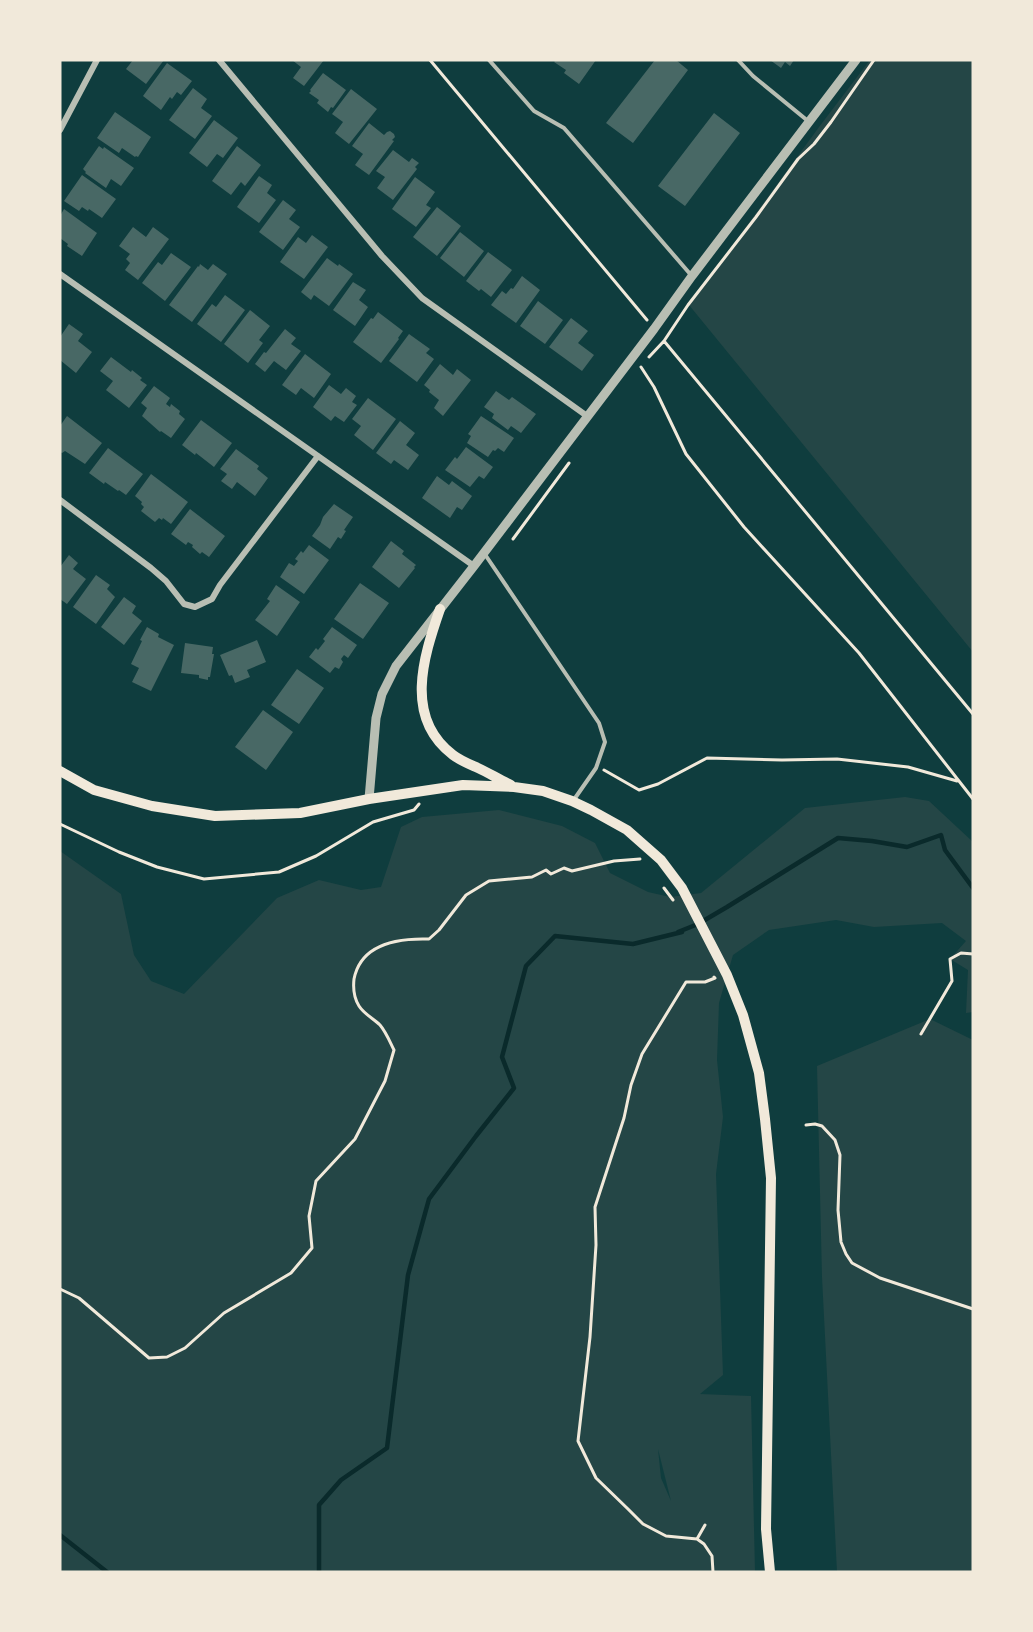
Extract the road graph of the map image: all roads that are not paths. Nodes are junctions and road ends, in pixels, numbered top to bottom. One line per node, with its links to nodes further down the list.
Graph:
1 (97, 60): 7 (street)
2 (219, 60): 10 (street)
3 (489, 60): 9 (lane)
4 (738, 60): 6 (lane)
5 (856, 60): 6 (street)
6 (809, 122): 9 (street)
7 (60, 130)
8 (60, 274): 11 (street)
9 (692, 276): 10 (street)
10 (587, 416): 13 (street)
11 (318, 456): 12 (street); 14 (street)
12 (60, 500)
13 (484, 553): 14 (street); 19 (lane)
14 (474, 566): 15 (street)
15 (440, 609): 17 (main road); 18 (street)
16 (60, 771): 18 (main road)
17 (514, 787): 18 (main road); 19 (main road)
18 (369, 799)
19 (572, 801): 20 (main road)
20 (770, 1572)

